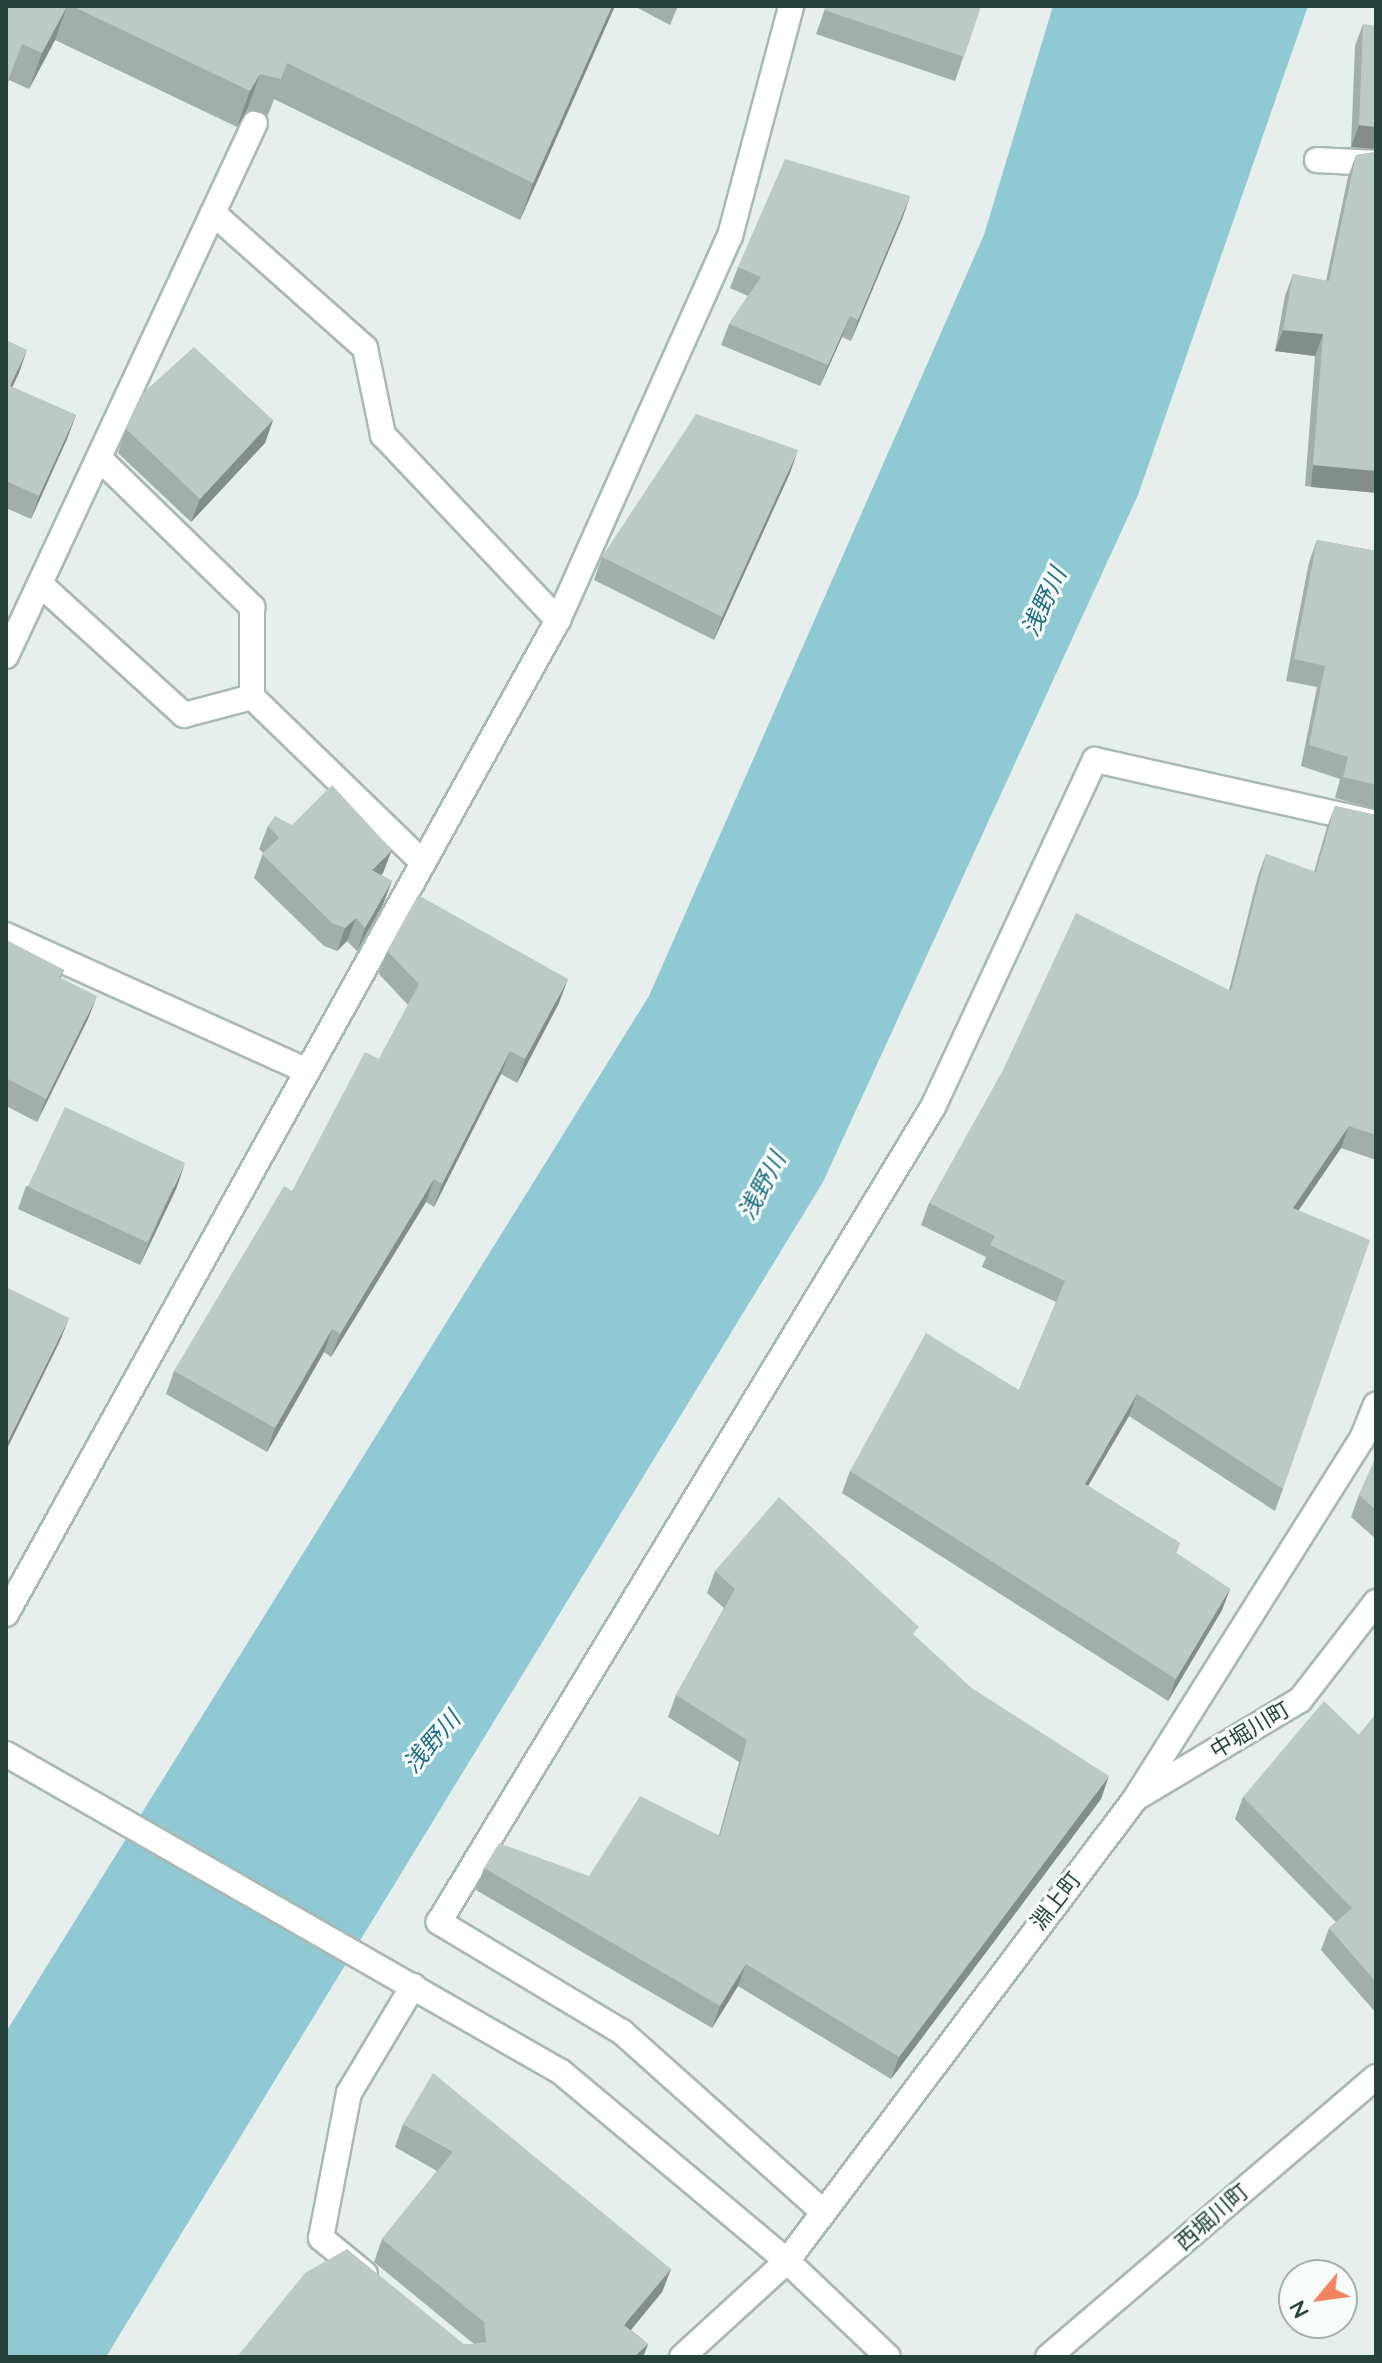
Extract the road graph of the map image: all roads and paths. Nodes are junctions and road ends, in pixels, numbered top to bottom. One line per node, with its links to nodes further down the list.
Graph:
1 (791, 6): 8 (street)
2 (255, 123): 5 (street)
3 (1317, 160): 4 (street)
4 (1376, 163)
5 (213, 213): 6 (street); 8 (street)
6 (99, 458): 7 (street); 10 (street)
7 (40, 584): 9 (street); 10 (street)
8 (558, 620): 12 (street)
9 (6, 656)
10 (252, 697): 12 (street)
11 (1376, 823): 22 (street)
12 (423, 863): 14 (street)
13 (6, 935): 14 (street)
14 (307, 1071): 17 (street)
15 (1376, 1405): 19 (street, 淵上町)
16 (1376, 1602): 19 (street, 中堀川町)
17 (6, 1614)
18 (6, 1754): 20 (street)
19 (1135, 1799): 22 (street, 淵上町)
20 (413, 1986): 23 (street); 24 (street)
21 (1376, 2077): 27 (street, 西堀川町)
22 (820, 2209): 23 (street, 淵上町)
23 (787, 2261): 25 (street, 淵上町); 26 (street)
24 (381, 2288)
25 (682, 2357)
26 (888, 2357)
27 (1048, 2357)

